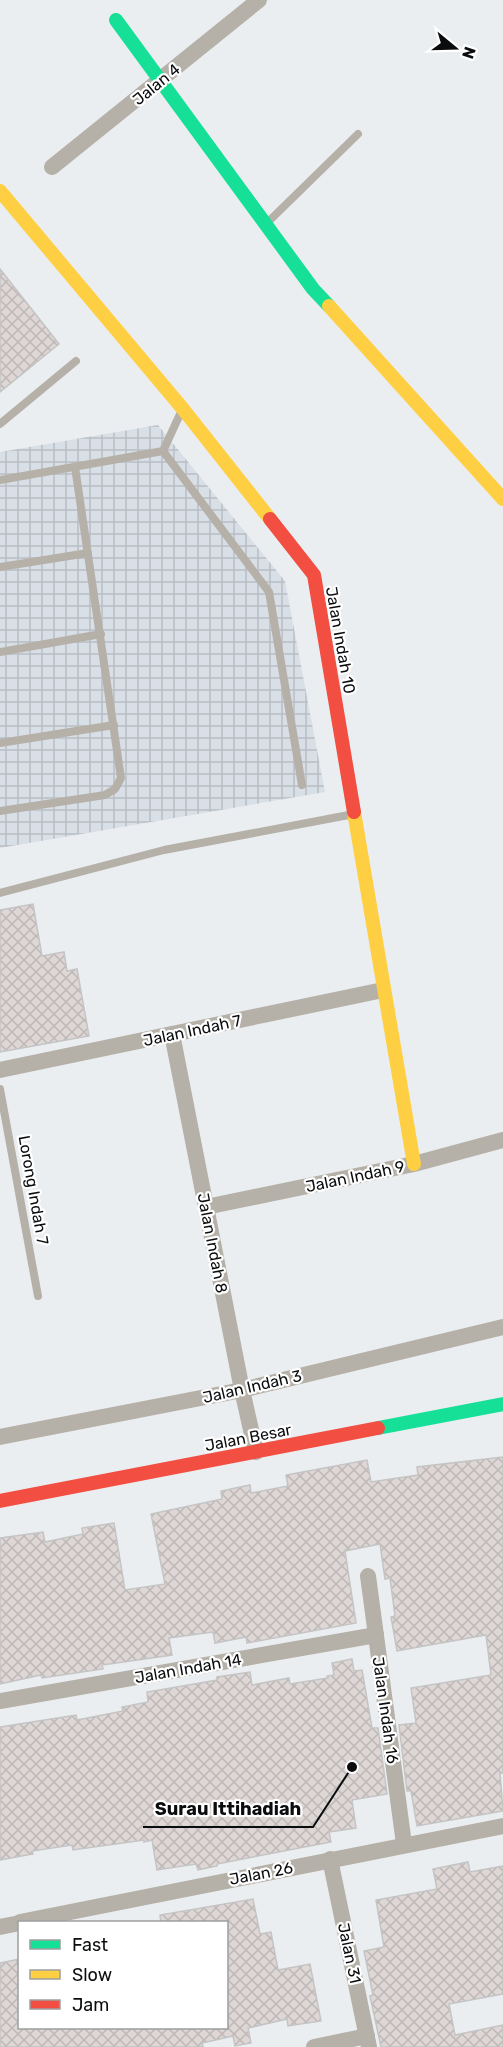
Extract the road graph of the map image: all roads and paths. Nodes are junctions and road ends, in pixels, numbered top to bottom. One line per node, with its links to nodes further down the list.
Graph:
1 (259, 0): 3 (street, Jalan 4)
2 (116, 20): 3 (street)
3 (161, 80): 5 (street, Jalan 4); 7 (street)
4 (358, 134): 7 (lane)
5 (52, 167)
6 (0, 191): 9 (street, Jalan Indah 10)
7 (265, 225): 14 (street)
8 (76, 361): 10 (lane)
9 (183, 409): 11 (lane); 23 (street, Jalan Indah 10)
10 (0, 424)
11 (163, 451): 12 (lane); 21 (lane)
12 (75, 467): 13 (lane); 15 (lane)
13 (0, 480)
14 (503, 499)
15 (88, 553): 16 (lane); 17 (lane)
16 (0, 567)
17 (101, 634): 18 (lane); 19 (lane)
18 (0, 652)
19 (114, 725): 20 (lane); 22 (lane)
20 (0, 743)
21 (302, 785)
22 (0, 811)
23 (354, 814): 24 (lane); 25 (street, Jalan Indah 10)
24 (0, 893)
25 (383, 990): 26 (street, Jalan Indah 7); 30 (street, Jalan Indah 10)
26 (172, 1034): 27 (street, Jalan Indah 7); 31 (street, Jalan Indah 8)
27 (0, 1070)
28 (0, 1089): 32 (lane, Lorong Indah 7)
29 (503, 1140): 30 (street, Jalan Indah 9)
30 (414, 1164): 31 (street, Jalan Indah 9)
31 (206, 1207): 34 (street, Jalan Indah 8)
32 (38, 1296)
33 (503, 1327): 34 (street, Jalan Indah 3)
34 (242, 1390): 36 (street, Jalan Indah 3); 37 (street, Jalan Indah 8)
35 (503, 1404): 37 (street, Jalan Besar)
36 (0, 1437)
37 (256, 1452): 38 (street, Jalan Besar)
38 (0, 1501)
39 (368, 1576): 40 (street, Jalan Indah 16)
40 (376, 1635): 41 (street, Jalan Indah 14); 43 (street, Jalan Indah 16)
41 (0, 1701)
42 (503, 1826): 43 (street, Jalan 26)
43 (404, 1845): 44 (street, Jalan 26)
44 (330, 1859): 45 (street, Jalan 26); 48 (street, Jalan 31)
45 (30, 1921)
46 (18, 1923): 47 (street, Jalan 26)
47 (0, 1927)
48 (368, 2042): 49 (street)
49 (314, 2047)

